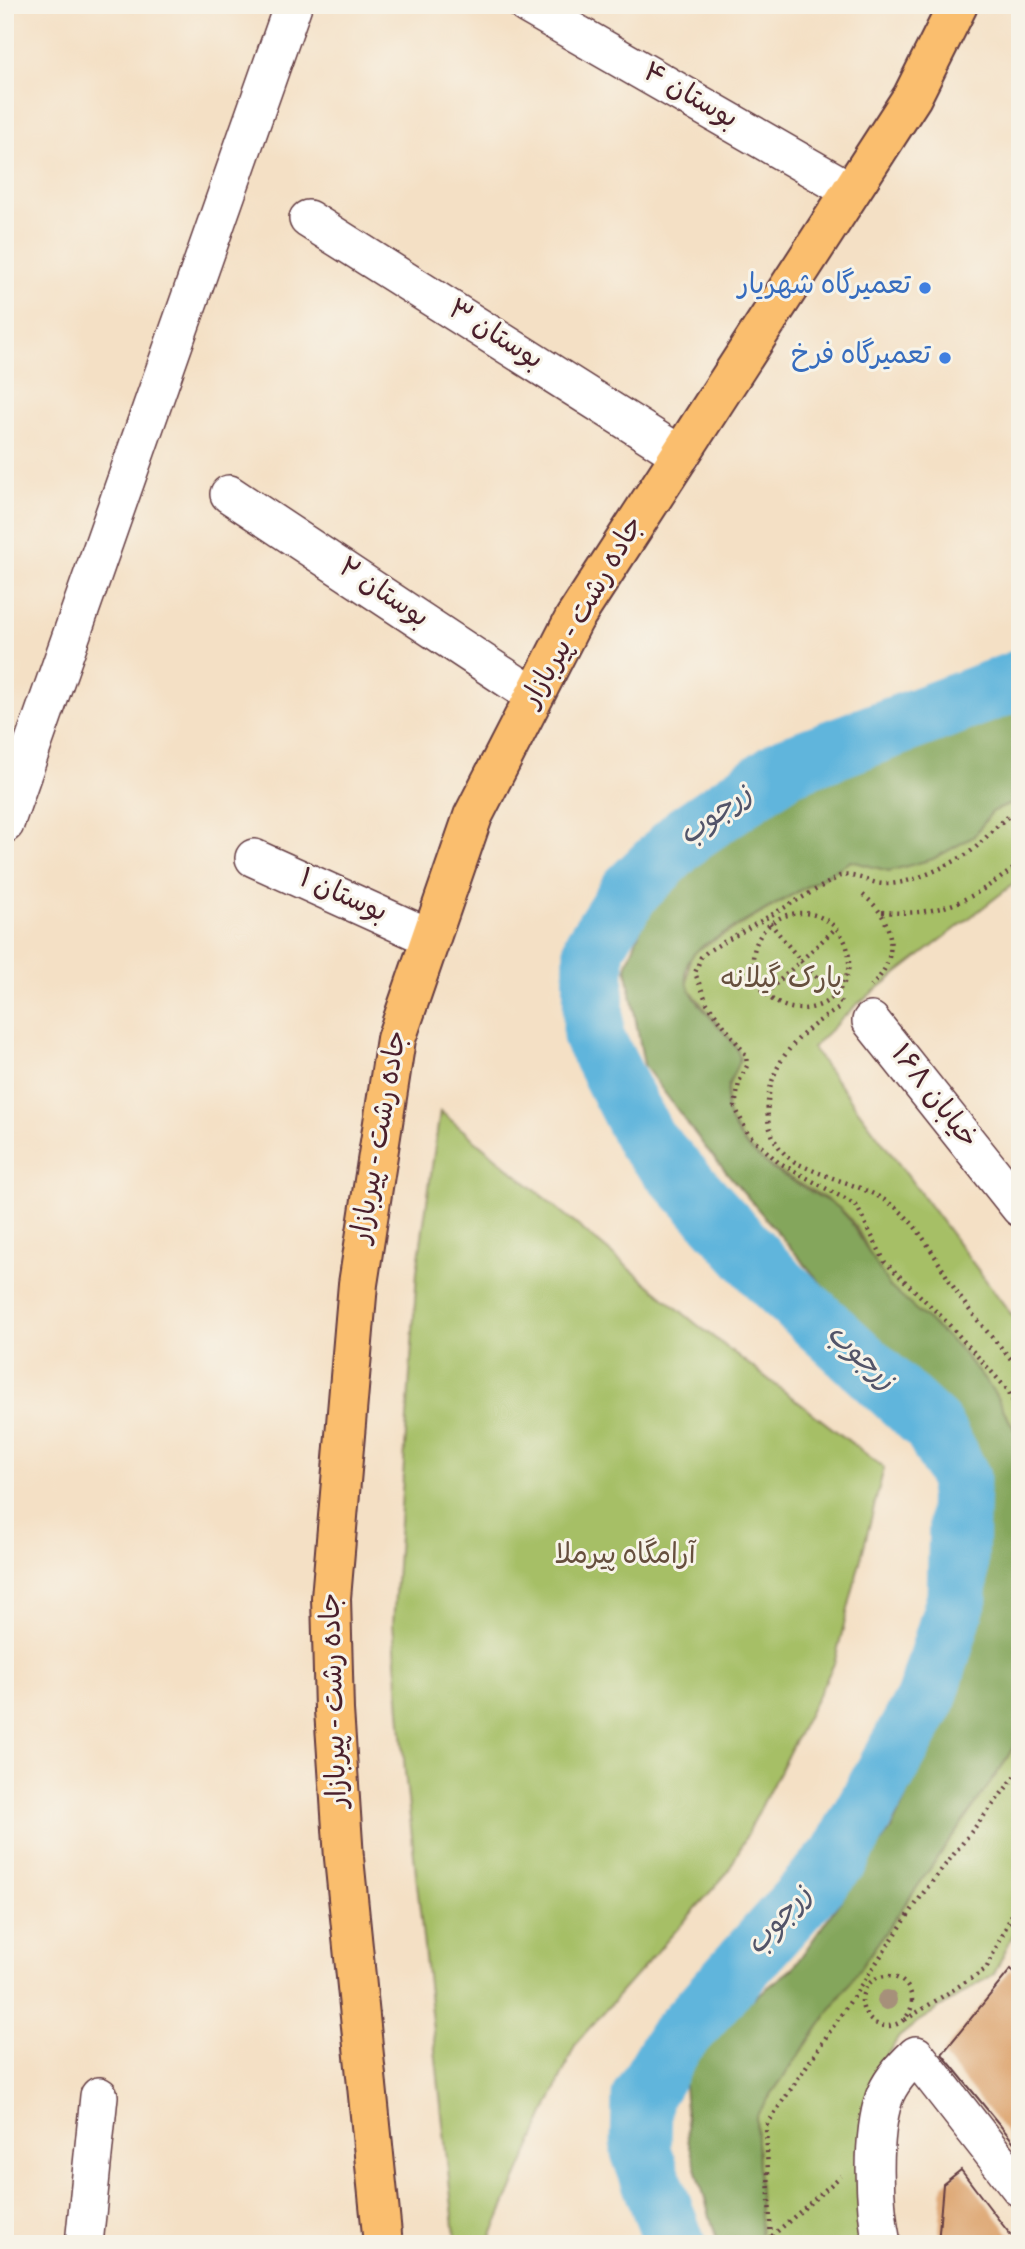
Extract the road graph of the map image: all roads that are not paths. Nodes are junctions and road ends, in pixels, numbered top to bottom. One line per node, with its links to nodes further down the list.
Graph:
1 (293, 5): 9 (street)
2 (527, 5): 4 (street, بوستان ۴)
3 (958, 5): 4 (main road, جاده رشت - پیربازار)
4 (851, 191): 6 (main road, جاده رشت - پیربازار)
5 (307, 219): 6 (street, بوستان ۳)
6 (681, 455): 8 (main road, جاده رشت - پیربازار)
7 (229, 494): 8 (street, بوستان ۲)
8 (534, 696): 11 (main road, جاده رشت - پیربازار)
9 (5, 824)
10 (254, 858): 11 (street, بوستان ۱)
11 (431, 938): 17 (main road, جاده رشت - پیربازار)
12 (858, 1005): 13 (street, خیابان ۱۶۸)
13 (1020, 1208)
14 (99, 2096): 16 (street)
15 (1020, 2188): 18 (street)
16 (84, 2244)
17 (383, 2244)
18 (882, 2244)

